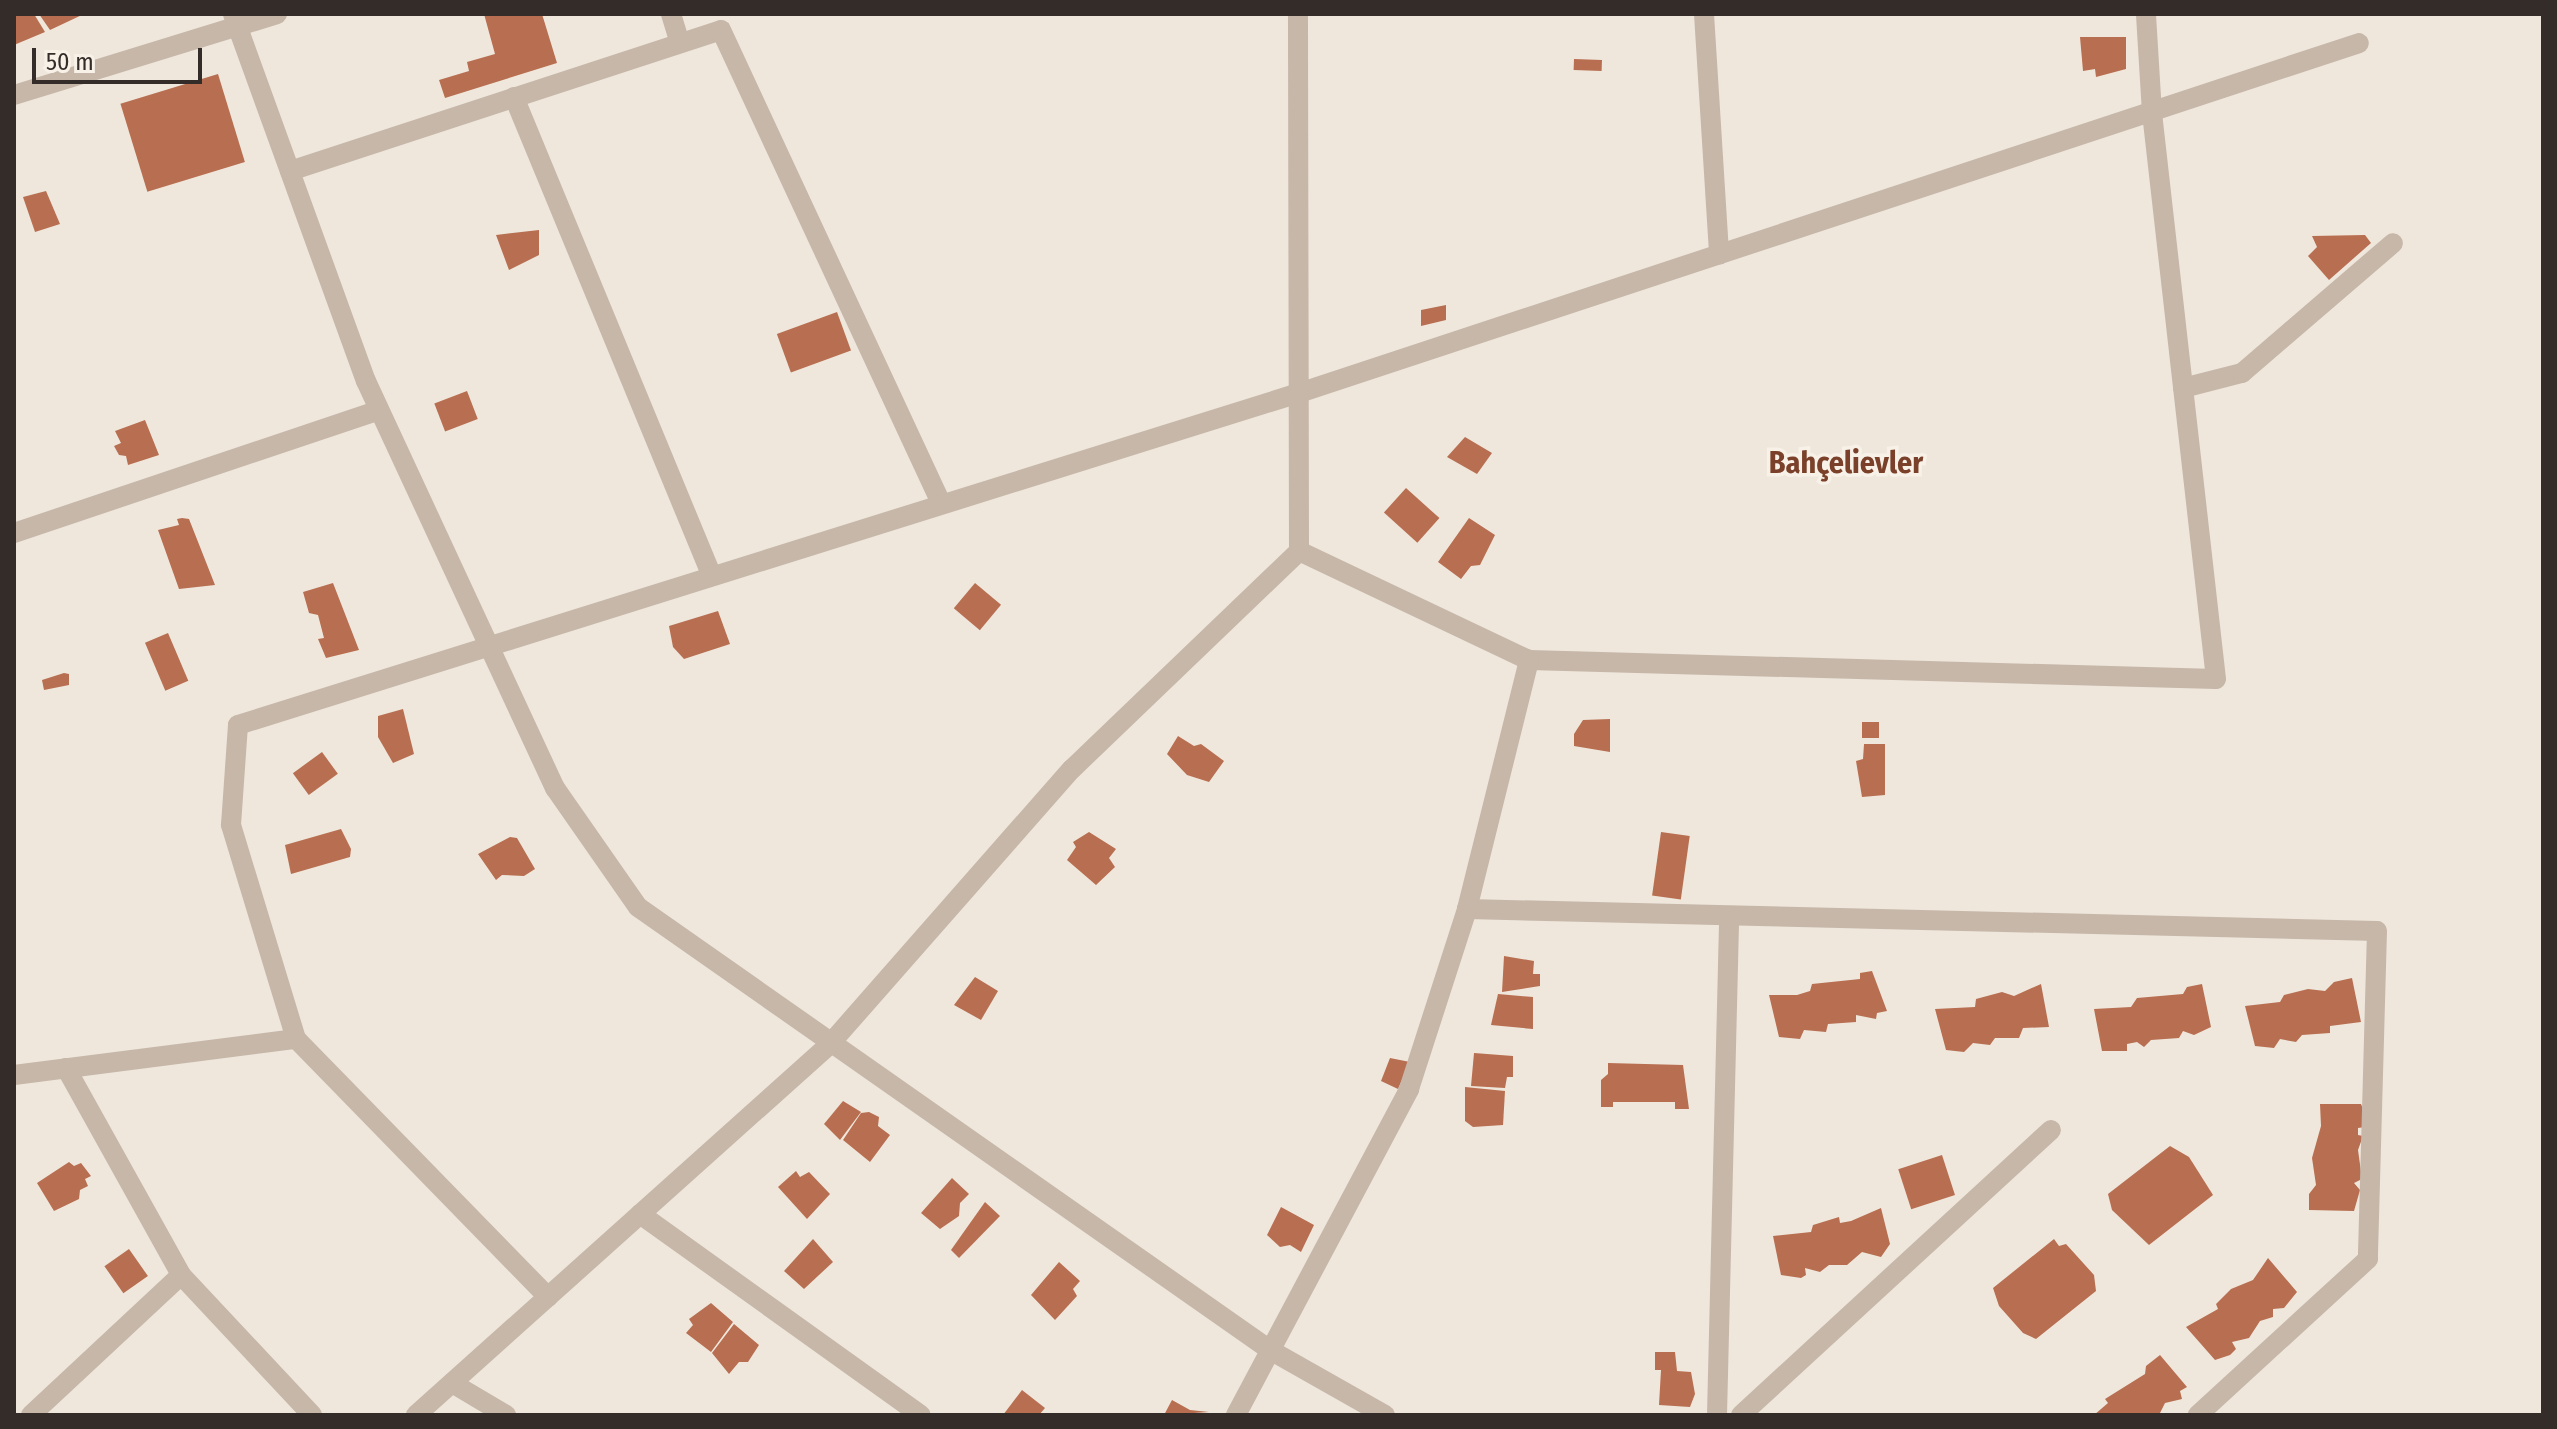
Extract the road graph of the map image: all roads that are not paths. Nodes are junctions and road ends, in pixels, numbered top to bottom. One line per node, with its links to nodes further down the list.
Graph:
1 (277, 14): 6 (street)
2 (671, 14): 7 (street)
3 (1298, 14): 16 (street)
4 (1704, 14): 14 (street)
5 (2146, 14): 11 (street)
6 (236, 20): 9 (street); 12 (street)
7 (680, 43): 10 (street); 18 (street)
8 (2359, 43): 11 (street)
9 (14, 95)
10 (514, 97): 12 (street); 21 (street)
11 (2152, 113): 14 (street); 15 (street)
12 (290, 171): 17 (street)
13 (2393, 243): 15 (street)
14 (1719, 255): 16 (street)
15 (2183, 388): 23 (street)
16 (1299, 393): 18 (street); 20 (street)
17 (379, 410): 19 (street); 22 (street)
18 (941, 503): 21 (street)
19 (14, 533)
20 (1299, 551): 23 (street); 27 (street)
21 (711, 574): 22 (street)
22 (488, 643): 26 (street); 27 (street)
23 (1529, 660): 24 (street)
24 (1467, 909): 25 (street); 34 (street)
25 (1729, 916): 43 (street); 45 (street)
26 (296, 1039): 28 (street); 33 (street)
27 (830, 1044): 31 (street); 34 (street)
28 (66, 1068): 29 (street); 32 (street)
29 (14, 1075)
30 (2051, 1130): 44 (street)
31 (640, 1214): 33 (street); 36 (street)
32 (181, 1275): 37 (street); 38 (street)
33 (548, 1297): 35 (street)
34 (1270, 1350): 41 (street); 42 (street)
35 (452, 1383): 39 (street); 40 (street)
36 (918, 1414)
37 (31, 1415)
38 (312, 1415)
39 (416, 1415)
40 (506, 1415)
41 (1236, 1415)
42 (1385, 1415)
43 (1717, 1415)
44 (1741, 1415)
45 (2198, 1415)

